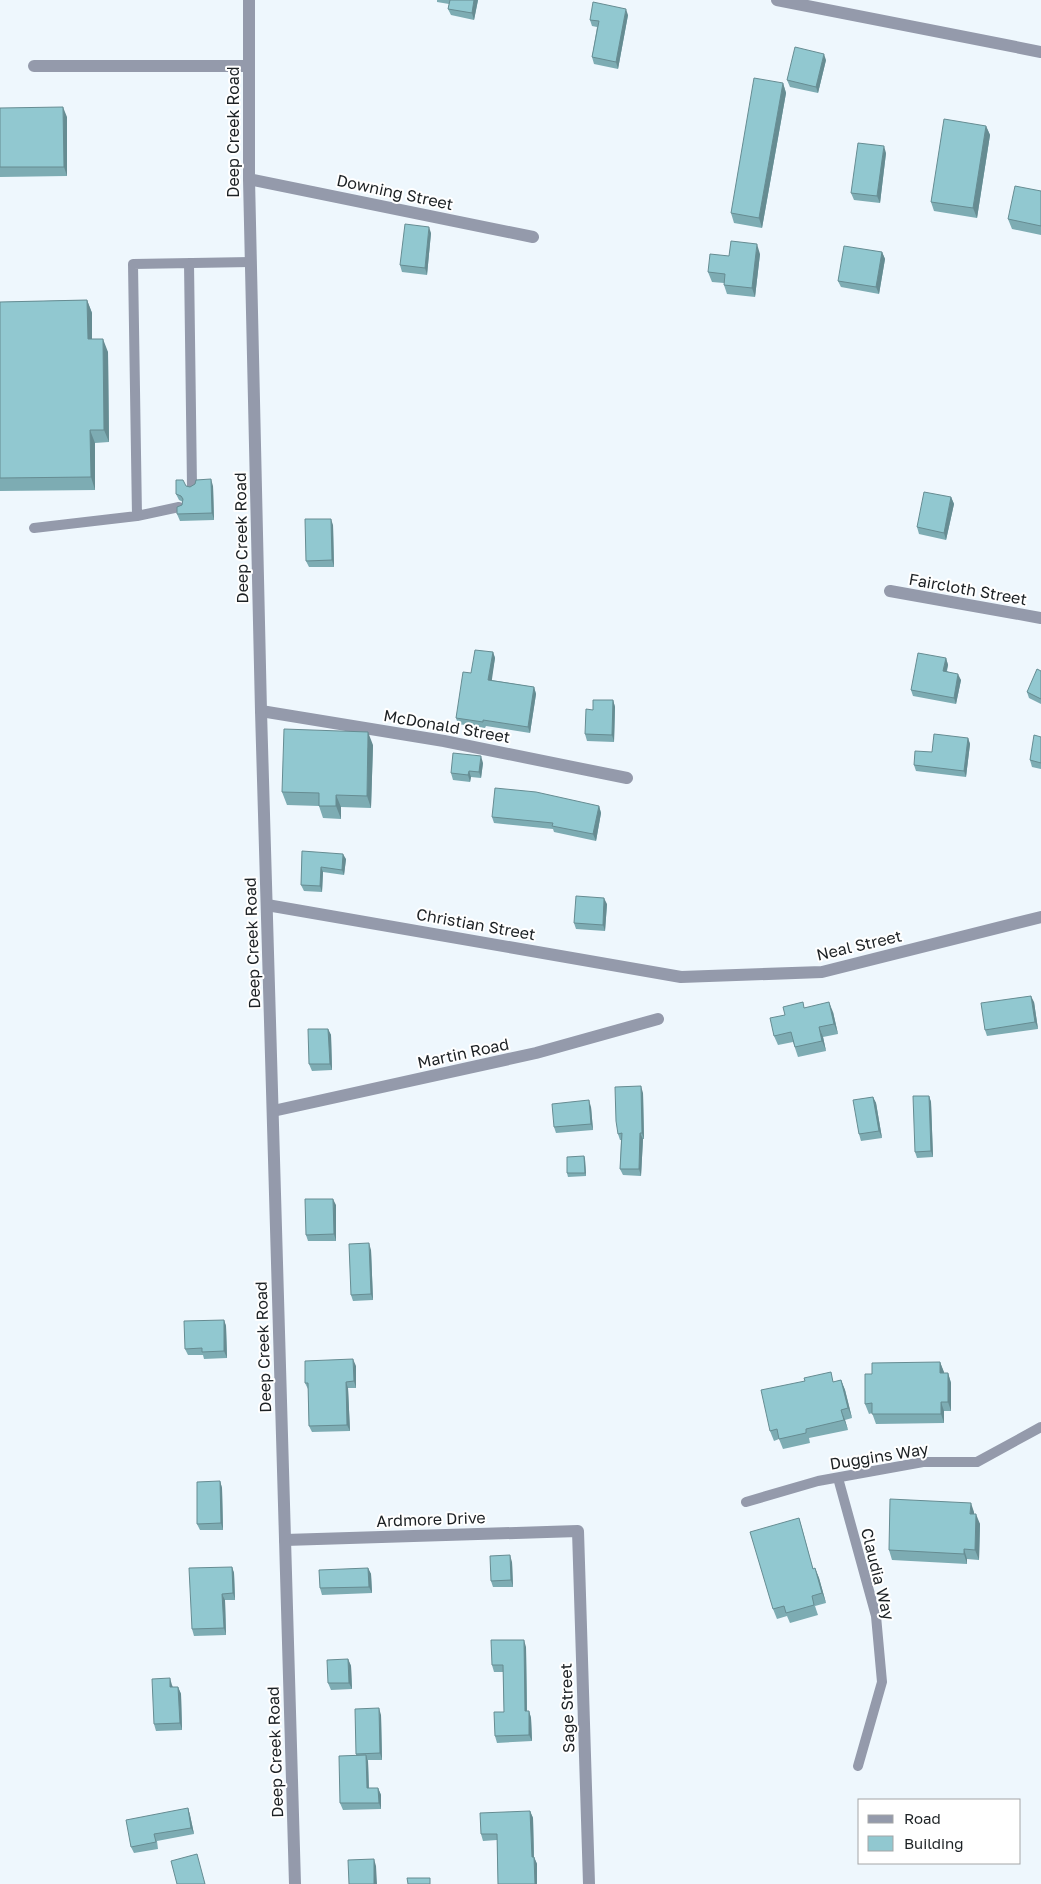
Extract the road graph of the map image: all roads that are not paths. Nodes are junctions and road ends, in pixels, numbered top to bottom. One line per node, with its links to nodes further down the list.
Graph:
1 (249, 0): 5 (street, Deep Creek Road)
2 (777, 0): 3 (street)
3 (1041, 52)
4 (34, 66): 5 (street)
5 (249, 66): 6 (street, Deep Creek Road)
6 (249, 179): 7 (street, Downing Street); 8 (street, Deep Creek Road)
7 (533, 237)
8 (251, 262): 9 (lane); 16 (street, Deep Creek Road)
9 (189, 263): 10 (lane); 12 (lane)
10 (192, 487)
11 (179, 507): 12 (lane)
12 (137, 516): 13 (lane)
13 (34, 528)
14 (890, 591): 15 (street, Faircloth Street)
15 (1041, 618)
16 (261, 712): 17 (street, McDonald Street); 18 (street, Deep Creek Road)
17 (627, 778)
18 (267, 905): 20 (street, Christian Street); 22 (street, Deep Creek Road)
19 (1041, 917): 20 (street, Neal Street)
20 (681, 977)
21 (658, 1019): 22 (street, Martin Road)
22 (273, 1111): 27 (street, Deep Creek Road)
23 (1041, 1427): 24 (lane, Duggins Way)
24 (838, 1478): 25 (lane, Duggins Way); 28 (lane, Claudia Way)
25 (746, 1502)
26 (578, 1531): 27 (street, Ardmore Drive); 30 (street, Sage Street)
27 (285, 1540): 29 (street, Deep Creek Road)
28 (858, 1766)
29 (295, 1884)
30 (588, 1884)

